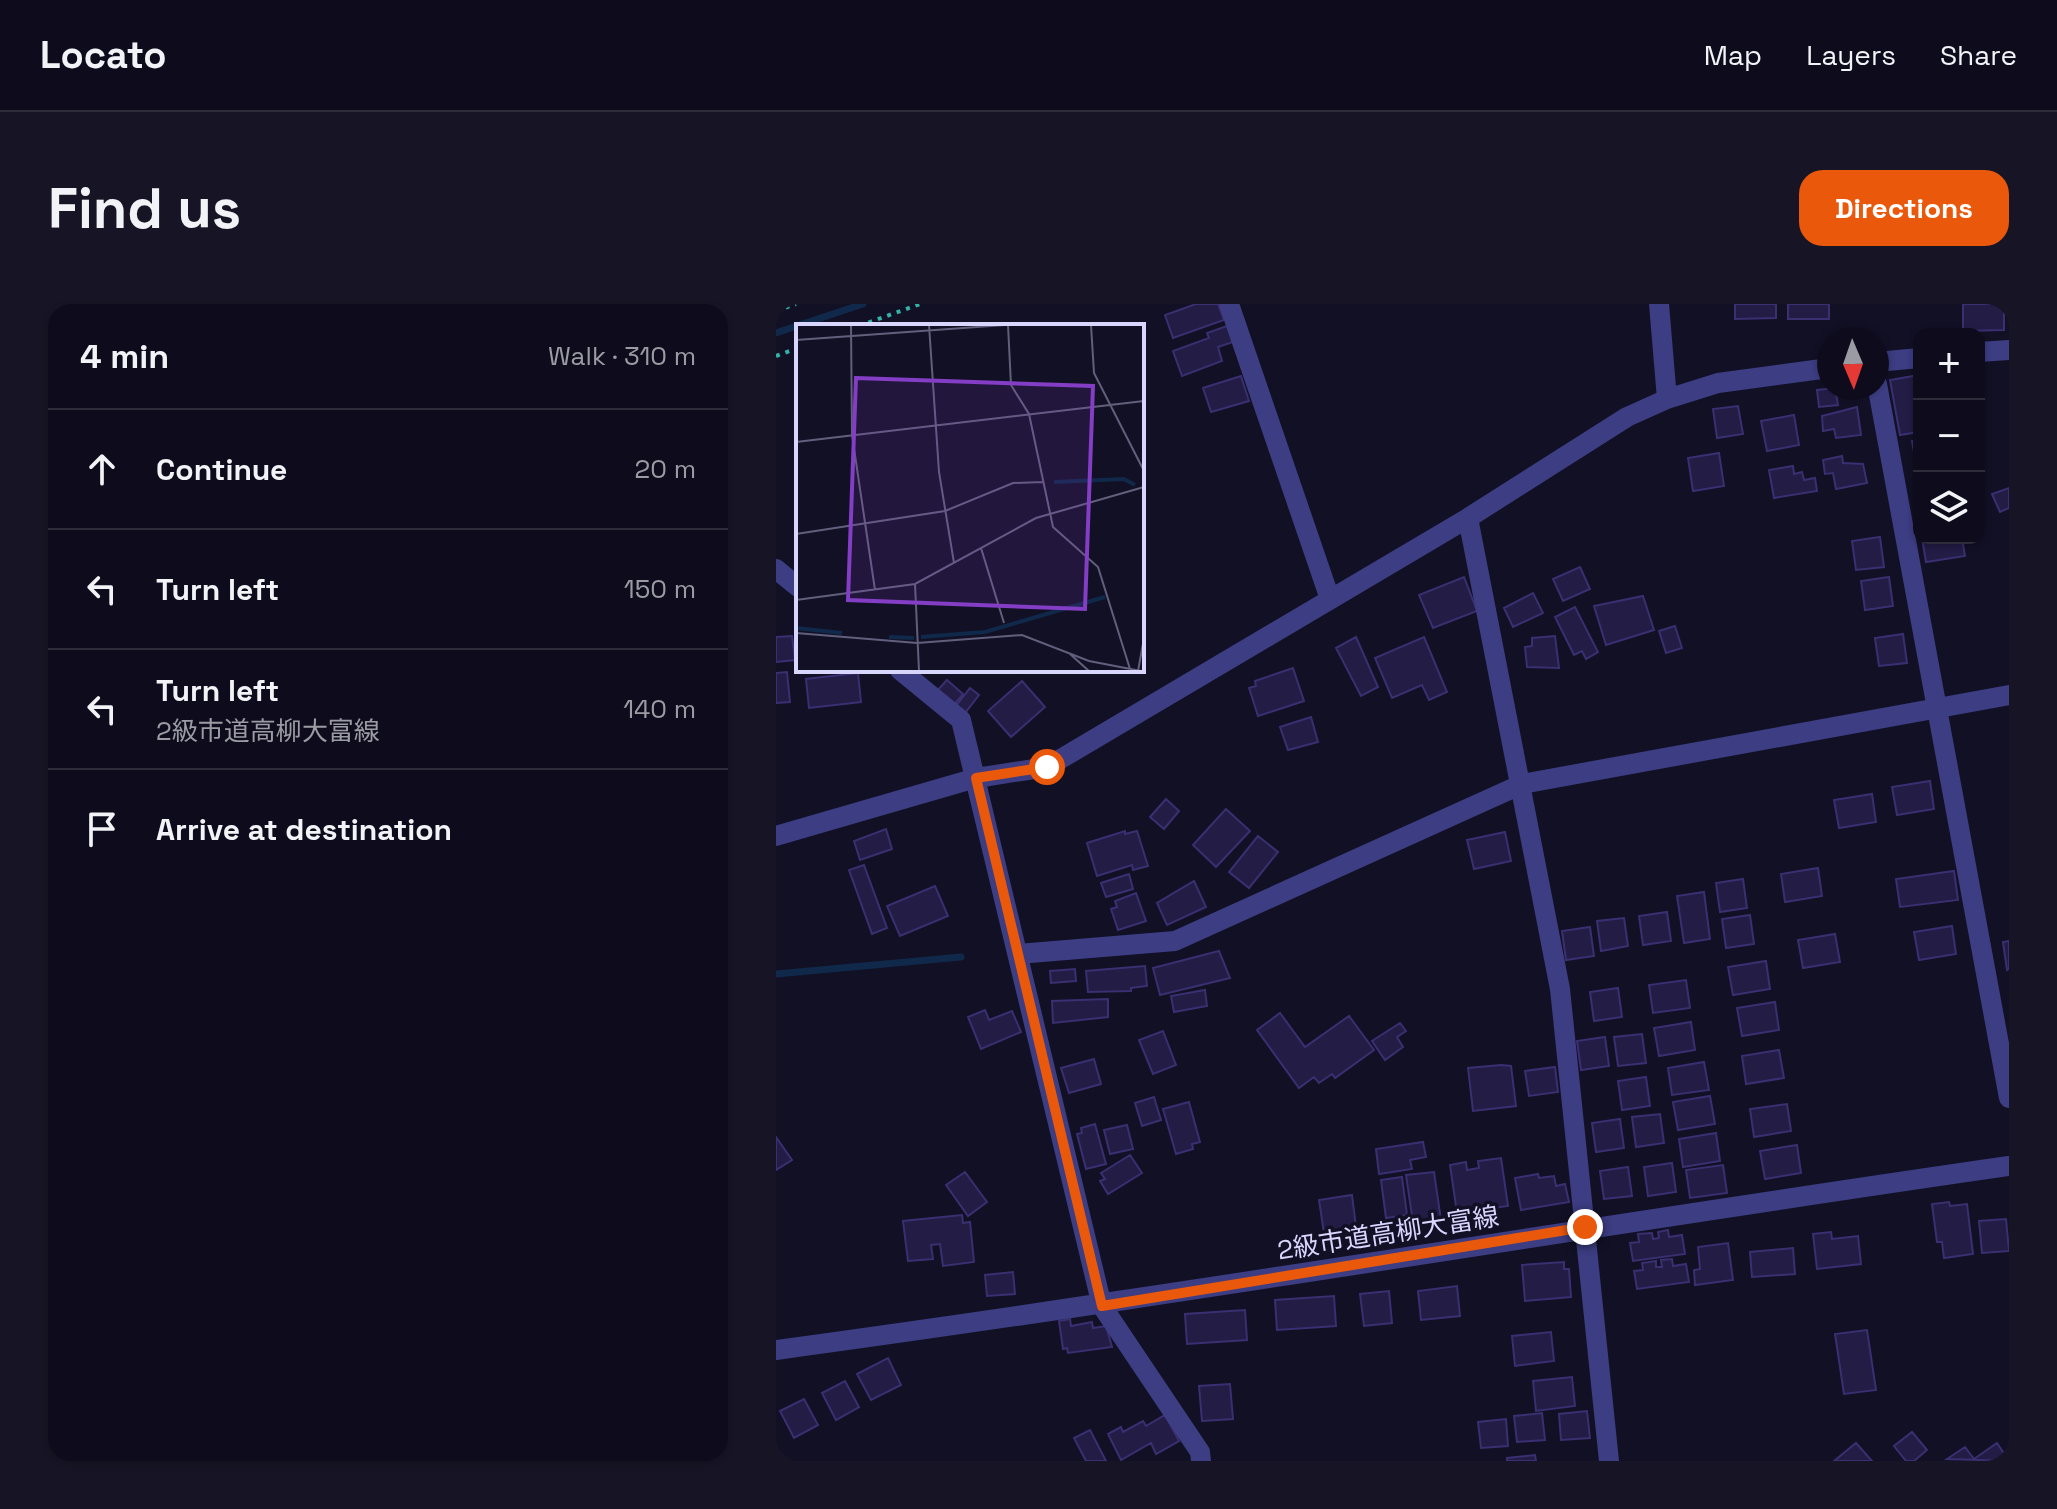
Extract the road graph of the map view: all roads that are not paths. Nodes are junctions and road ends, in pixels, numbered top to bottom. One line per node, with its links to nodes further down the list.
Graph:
1 (1229, 304): 13 (street)
2 (1659, 304): 8 (street)
3 (2009, 350): 4 (street)
4 (1985, 352)
5 (1913, 359): 6 (street)
6 (1889, 361)
7 (1817, 370): 8 (street)
8 (1667, 399): 10 (street)
9 (1880, 400): 16 (street)
10 (1468, 518): 13 (street); 18 (street)
11 (776, 569): 12 (street)
12 (796, 585)
13 (1330, 599): 17 (street)
14 (902, 672): 17 (street)
15 (2009, 695): 16 (street)
16 (1937, 709): 18 (street); 21 (street)
17 (976, 778): 19 (street); 20 (street)
18 (1522, 784): 20 (street); 23 (street)
19 (776, 836)
20 (1018, 954): 24 (street)
21 (2009, 1098)
22 (2009, 1166): 23 (street, 2級市道高柳大富線)
23 (1585, 1227): 24 (street, 2級市道高柳大富線); 27 (street)
24 (1102, 1306): 25 (street, 2級市道高柳大富線); 26 (street)
25 (776, 1350)
26 (1201, 1461)
27 (1609, 1461)

